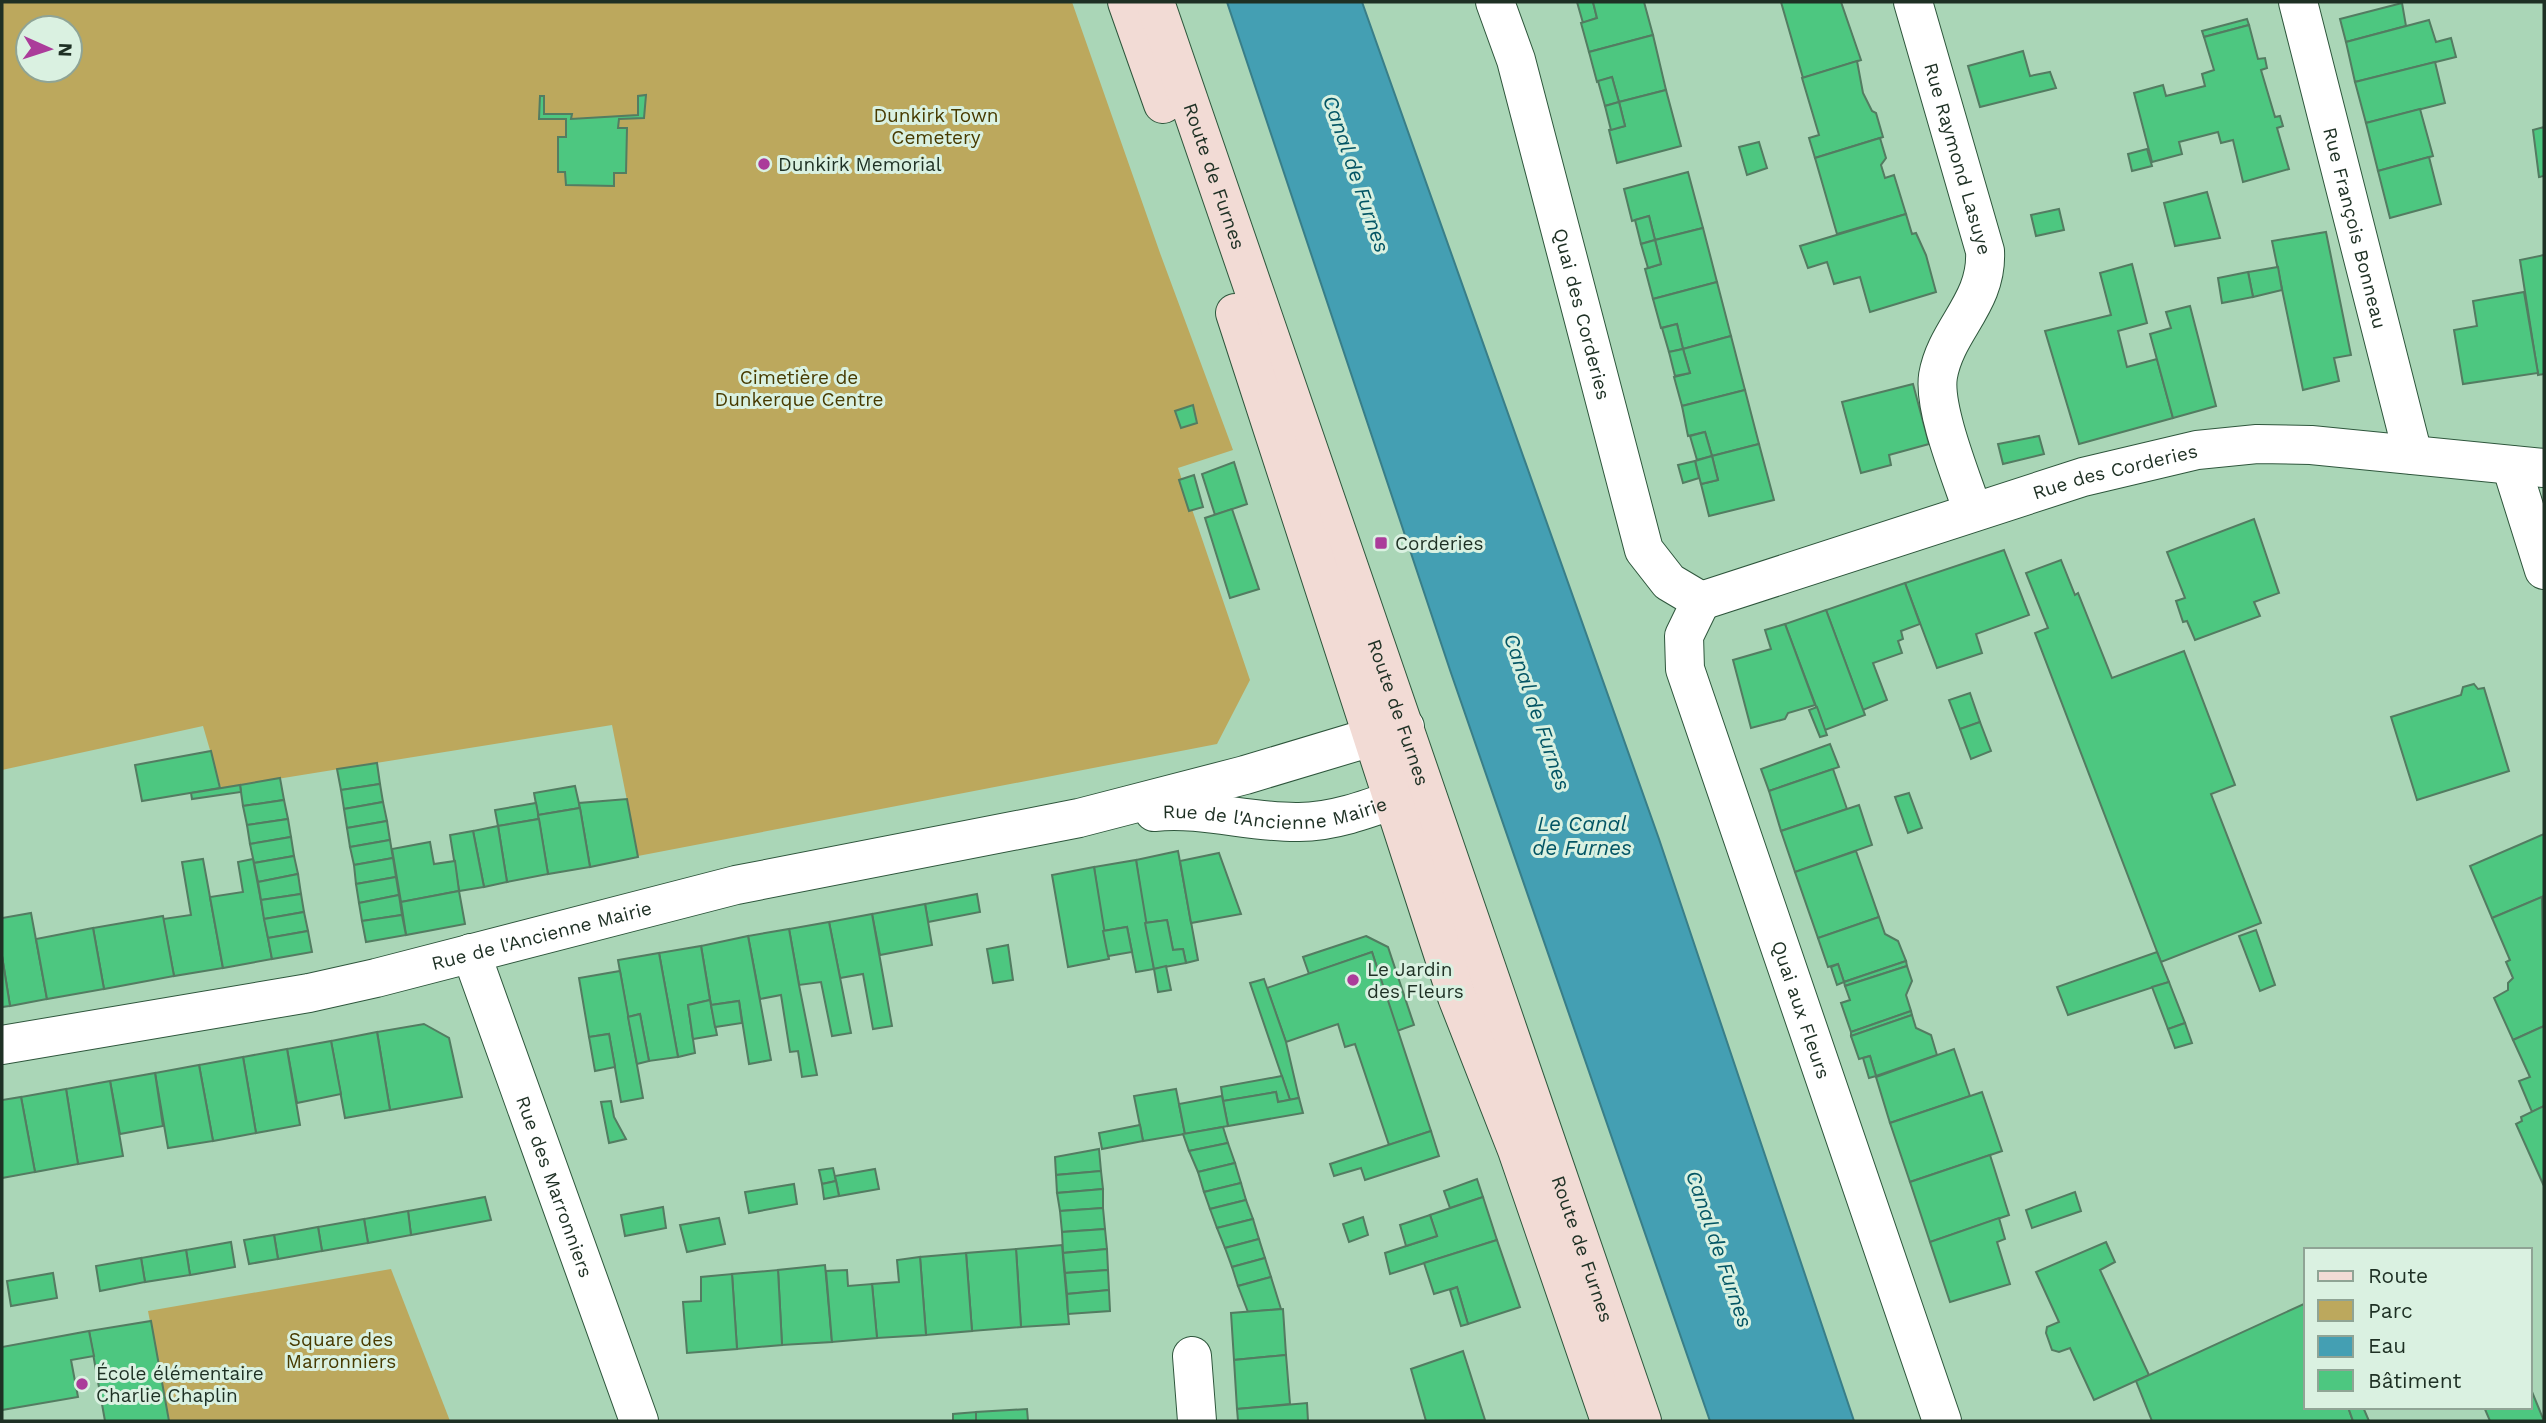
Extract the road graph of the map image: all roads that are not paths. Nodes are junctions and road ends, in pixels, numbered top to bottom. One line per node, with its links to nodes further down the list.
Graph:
1 (1126, 2): 11 (main road, Route de Furnes)
2 (1155, 2): 11 (main road, Route de Furnes)
3 (1495, 2): 10 (street, Quai des Corderies)
4 (1913, 2): 8 (street, Rue Raymond Lasuye)
5 (2298, 2): 6 (street, Rue François Bonneau)
6 (2413, 455): 7 (street, Rue des Corderies); 8 (street, Rue des Corderies)
7 (2528, 466): 9 (street)
8 (1973, 512): 10 (street, Rue des Corderies)
9 (2544, 570)
10 (1701, 601): 21 (street, Quai aux Fleurs)
11 (1388, 732): 12 (main road, Route de Furnes); 13 (street, Rue de l'Ancienne Mairie)
12 (1409, 794): 13 (street, Rue de l'Ancienne Mairie); 19 (main road, Route de Furnes); 20 (main road, Route de Furnes)
13 (1079, 818): 14 (street, Rue de l'Ancienne Mairie)
14 (471, 953): 15 (street, Rue de l'Ancienne Mairie); 17 (street, Rue des Marronniers)
15 (2, 1045)
16 (1192, 1356): 18 (street)
17 (639, 1421)
18 (1197, 1421)
19 (1610, 1421)
20 (1642, 1421)
21 (1942, 1421)

